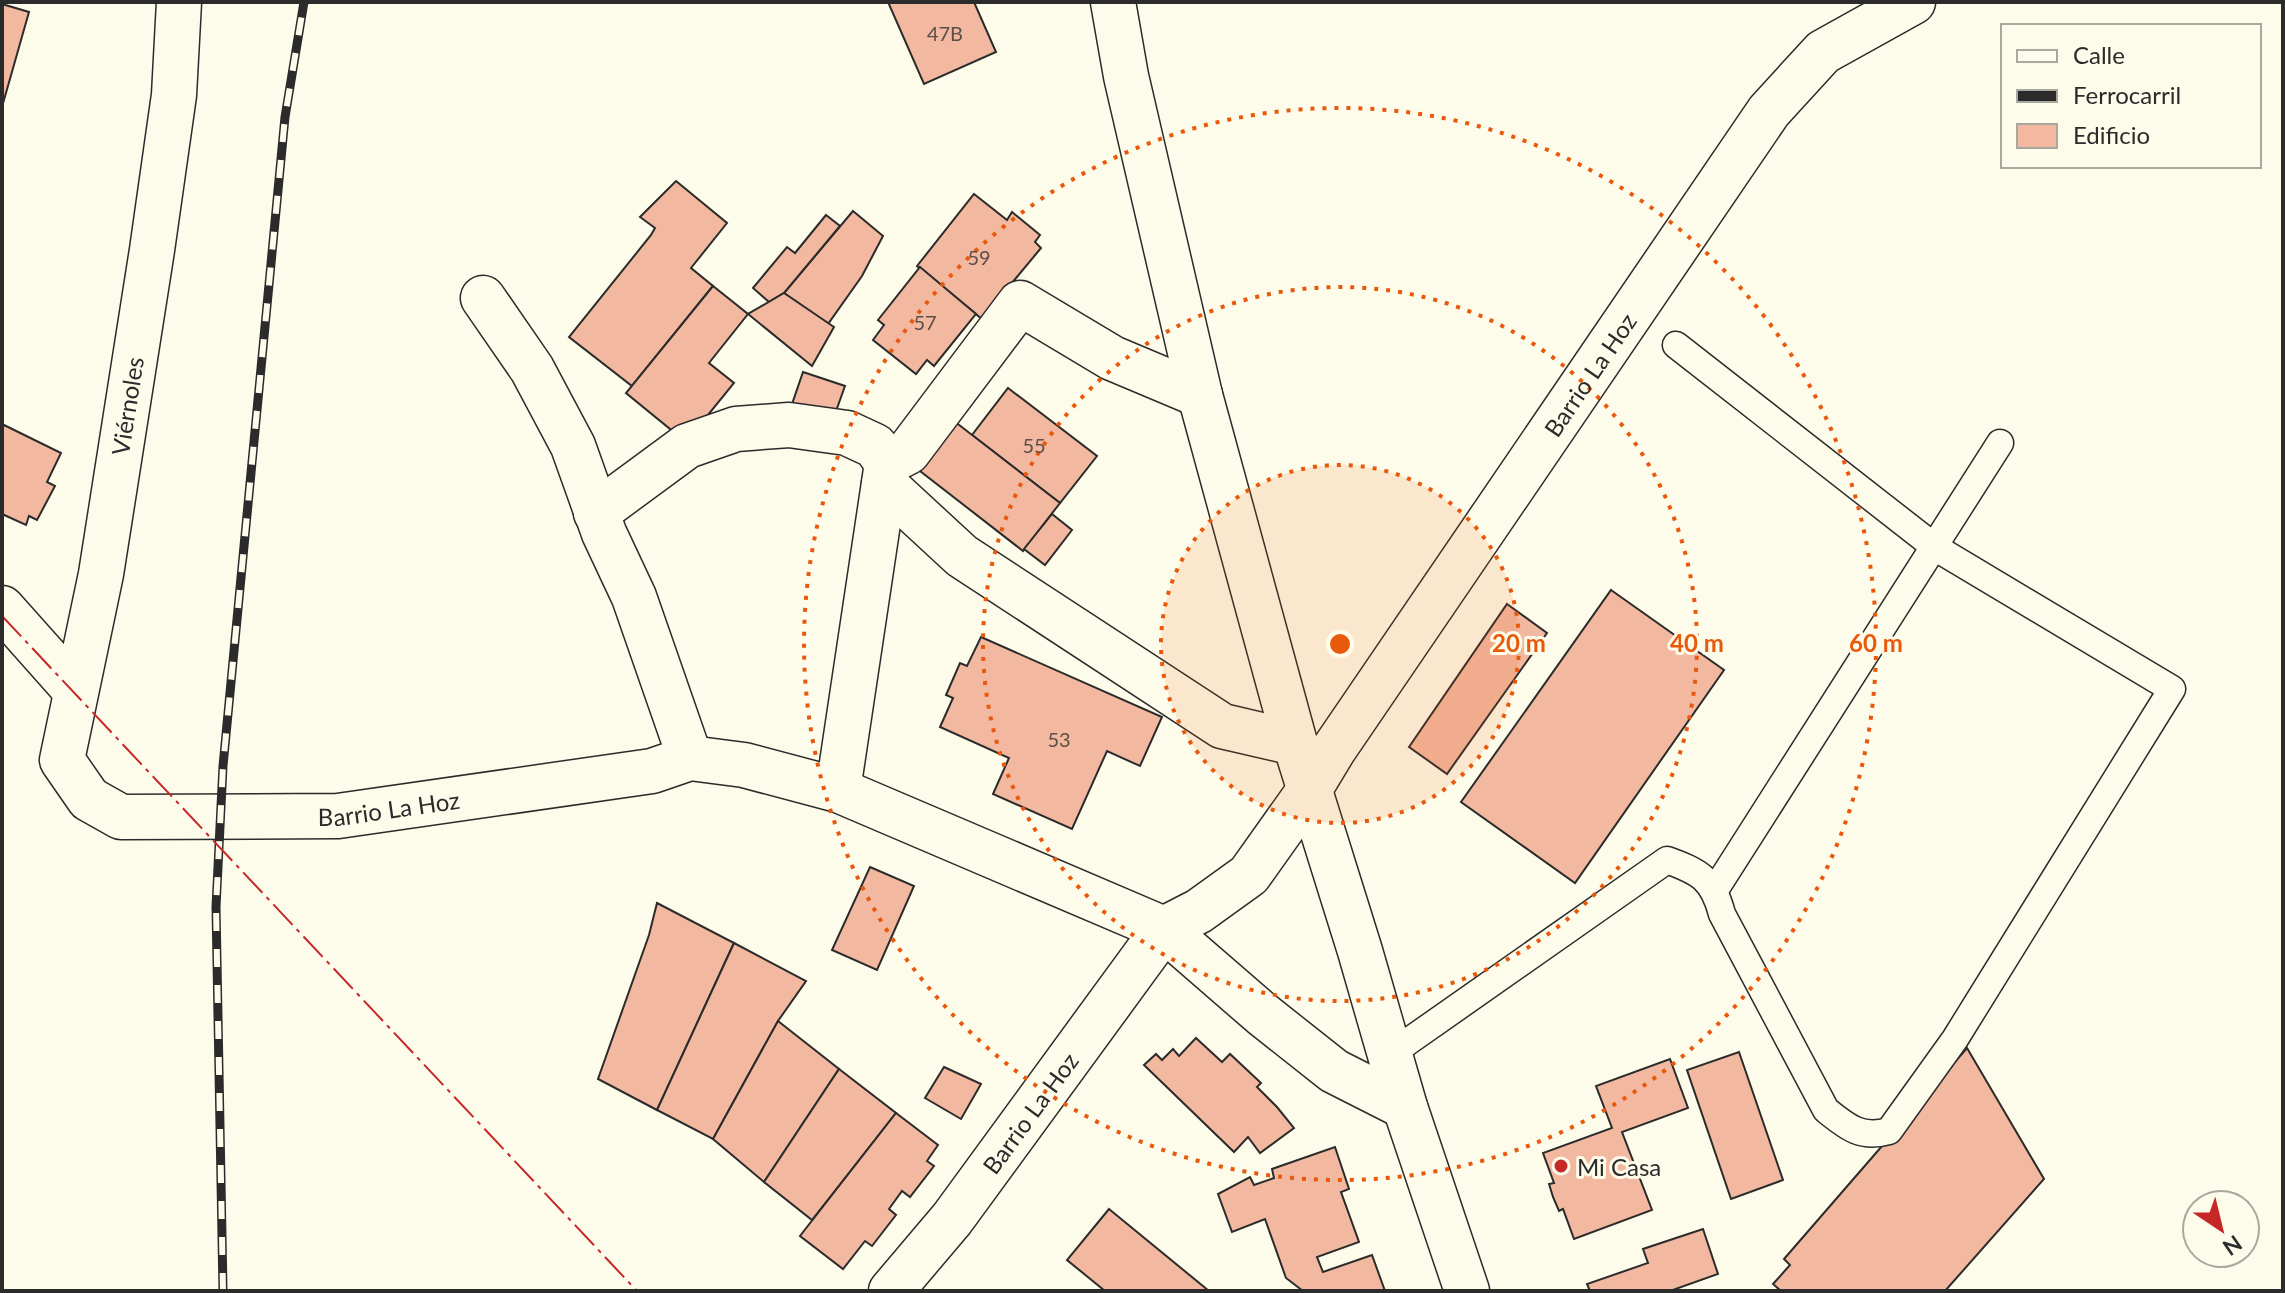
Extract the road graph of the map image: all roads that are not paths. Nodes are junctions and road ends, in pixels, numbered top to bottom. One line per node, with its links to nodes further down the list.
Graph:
1 (179, 2): 12 (street, Viérnoles)
2 (1113, 2): 6 (street)
3 (1913, 2): 16 (street, Barrio La Hoz)
4 (483, 298): 9 (street)
5 (1676, 345): 10 (lane)
6 (1200, 395): 8 (street); 13 (street)
7 (2000, 443): 10 (lane)
8 (885, 473): 9 (street); 13 (street); 15 (street)
9 (596, 513): 14 (street)
10 (1936, 548): 18 (lane); 18 (lane)
11 (2, 608): 12 (street)
12 (76, 691): 17 (street, Viérnoles)
13 (1295, 743): 16 (street)
14 (690, 758): 15 (street, Barrio La Hoz); 17 (street, Barrio La Hoz)
15 (838, 790): 19 (street, Barrio La Hoz)
16 (1308, 792): 19 (street, Barrio La Hoz); 20 (street)
17 (89, 799)
18 (1715, 890): 20 (lane)
19 (1164, 929): 21 (street, Barrio La Hoz); 22 (street, Barrio La Hoz)
20 (1389, 1055): 21 (street)
21 (1405, 1107): 23 (street)
22 (891, 1291)
23 (1467, 1291)

